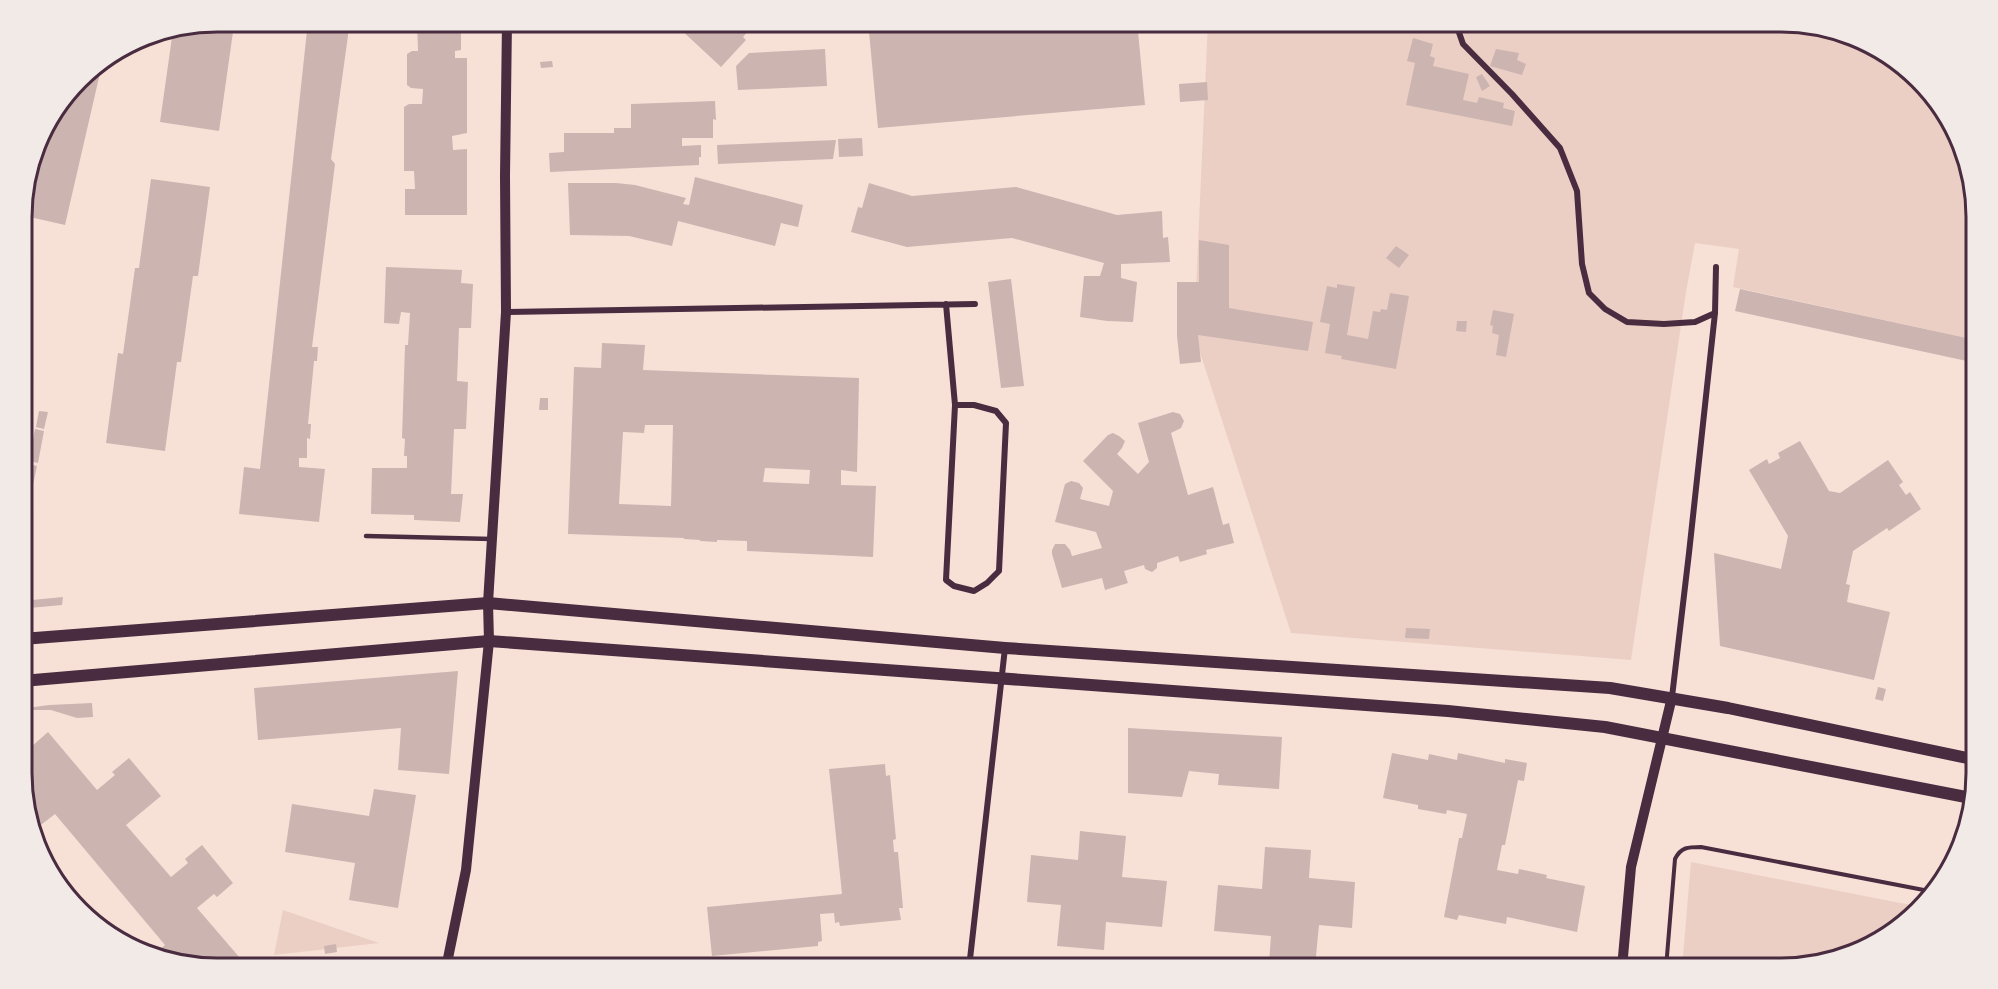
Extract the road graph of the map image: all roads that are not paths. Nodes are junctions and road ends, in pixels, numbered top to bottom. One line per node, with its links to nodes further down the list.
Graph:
1 (507, 32): 6 (street)
2 (1459, 32): 7 (street)
3 (1716, 267): 7 (street)
4 (946, 304): 5 (street); 6 (street); 8 (street)
5 (975, 304)
6 (506, 312): 10 (street)
7 (1714, 313): 17 (street)
8 (955, 405): 8 (street)
9 (366, 536): 10 (lane)
10 (492, 538): 11 (street)
11 (488, 603): 12 (main road); 13 (street); 14 (main road)
12 (32, 638)
13 (489, 641): 15 (main road); 16 (main road); 22 (street)
14 (1005, 648): 15 (street); 17 (main road)
15 (1002, 678): 18 (main road); 23 (street)
16 (32, 680)
17 (1672, 697): 18 (street); 19 (main road)
18 (1663, 737): 20 (main road); 21 (street)
19 (1966, 758)
20 (1964, 797)
21 (1623, 957)
22 (448, 958)
23 (970, 958)

